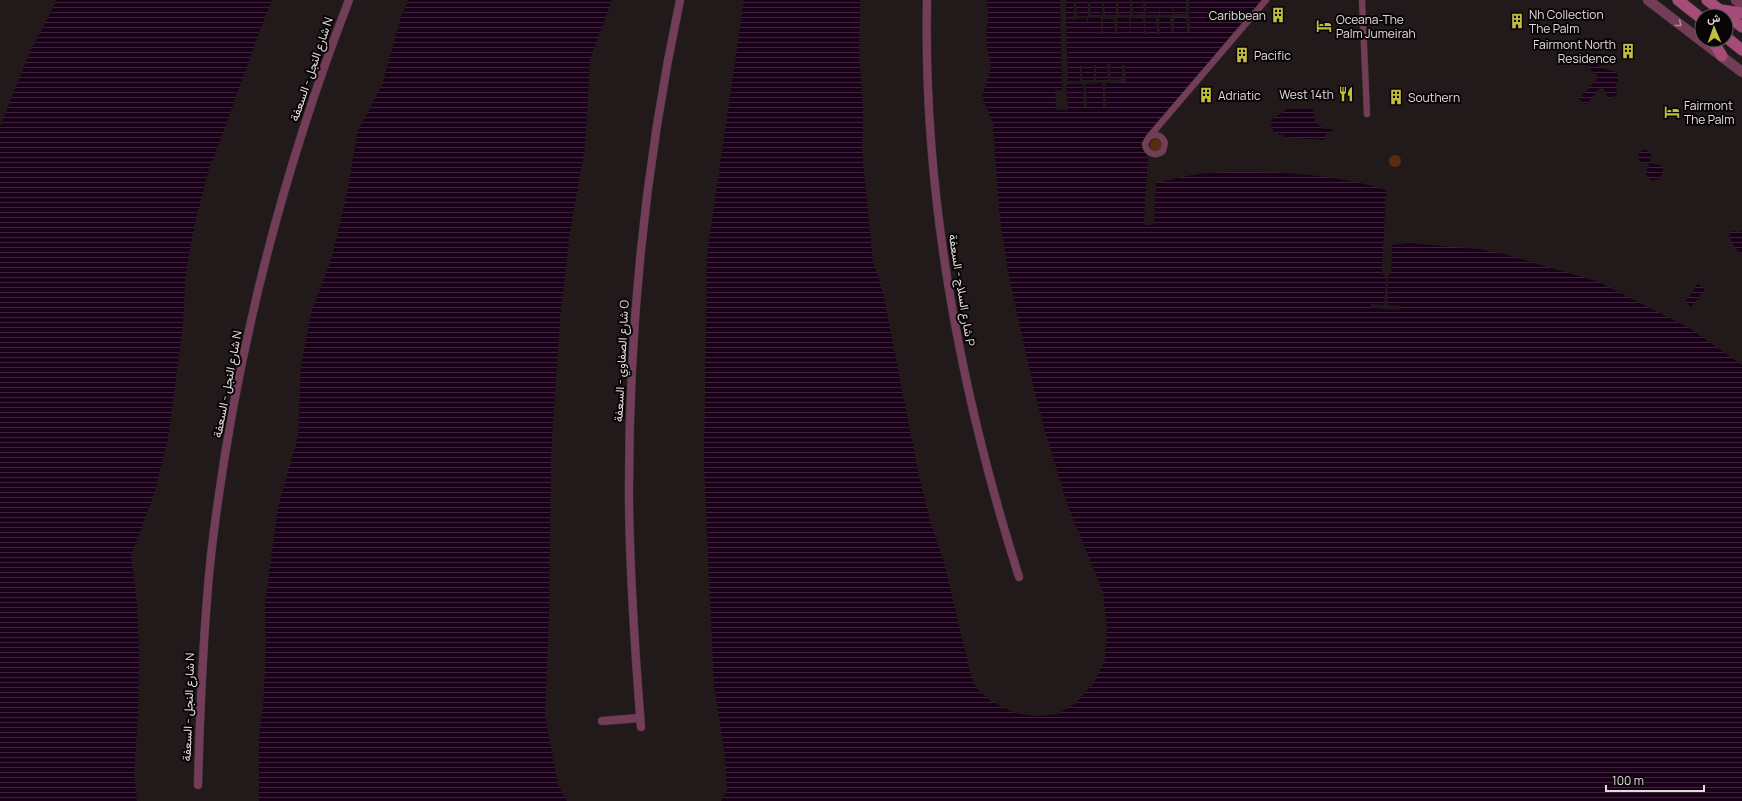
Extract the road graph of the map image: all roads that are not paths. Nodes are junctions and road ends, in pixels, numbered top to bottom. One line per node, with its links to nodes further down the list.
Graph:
1 (349, 0): 24 (street, شارع النجل - السعفة N)
2 (680, 0): 23 (street, شارع الصفاوي - السعفة O)
3 (927, 0): 22 (street, شارع السلاج - السعفة P)
4 (1266, 0): 21 (street)
5 (1362, 0): 20 (street)
6 (1648, 0): 18 (street, one-way to 18)
7 (1678, 0): 12 (main road)
8 (1707, 0): 11 (main road)
9 (1736, 0): 10 (street)
10 (1742, 4)
11 (1717, 8)
12 (1694, 13)
13 (1734, 21): 14 (main road)
14 (1742, 27)
15 (1734, 44): 17 (main road)
16 (1717, 48): 18 (main road)
17 (1742, 50)
18 (1722, 56): 19 (street)
19 (1742, 72)
20 (1367, 114)
21 (1148, 137)
22 (1019, 577)
23 (602, 721)
24 (198, 785)

